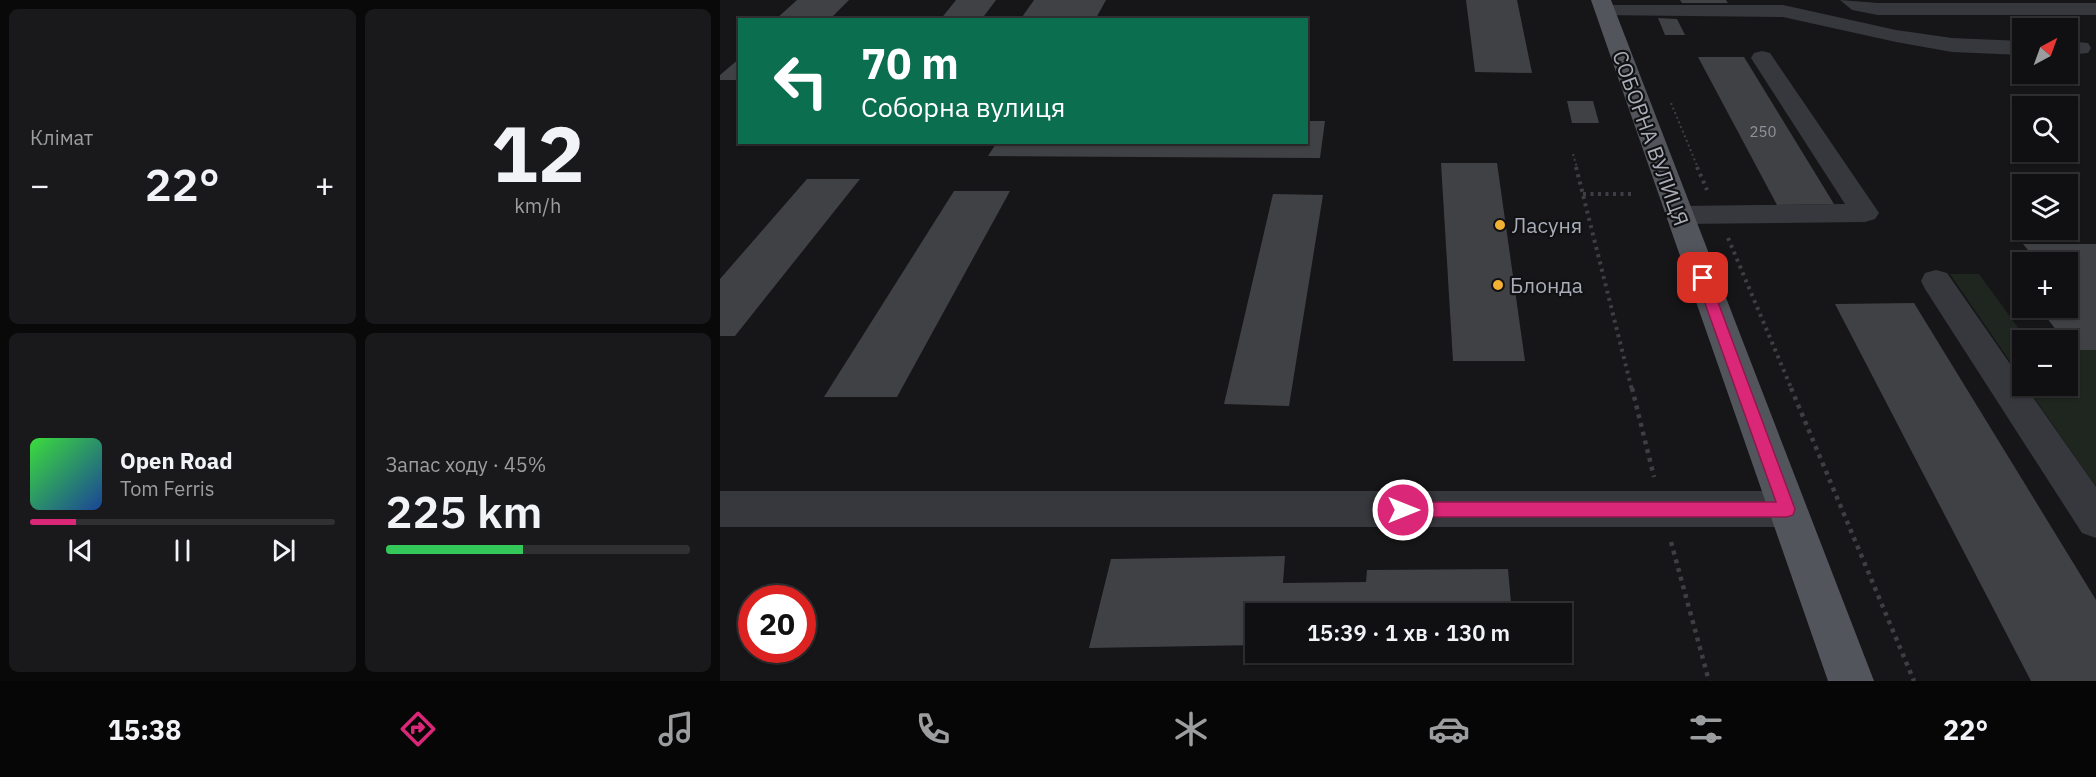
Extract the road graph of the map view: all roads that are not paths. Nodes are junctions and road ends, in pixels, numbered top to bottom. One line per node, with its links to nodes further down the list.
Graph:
1 (1850, 0): 4 (lane)
2 (1603, 5): 3 (lane); 7 (main road, СОБОРНА ВУЛИЦЯ)
3 (1778, 6): 5 (lane)
4 (2096, 9)
5 (2012, 48)
6 (1762, 57): 7 (lane)
7 (1680, 215): 10 (main road, СОБОРНА ВУЛИЦЯ)
8 (1936, 281): 11 (lane)
9 (720, 509): 10 (lane)
10 (1787, 509): 12 (main road, СОБОРНА ВУЛИЦЯ)
11 (2096, 520)
12 (1851, 681)

